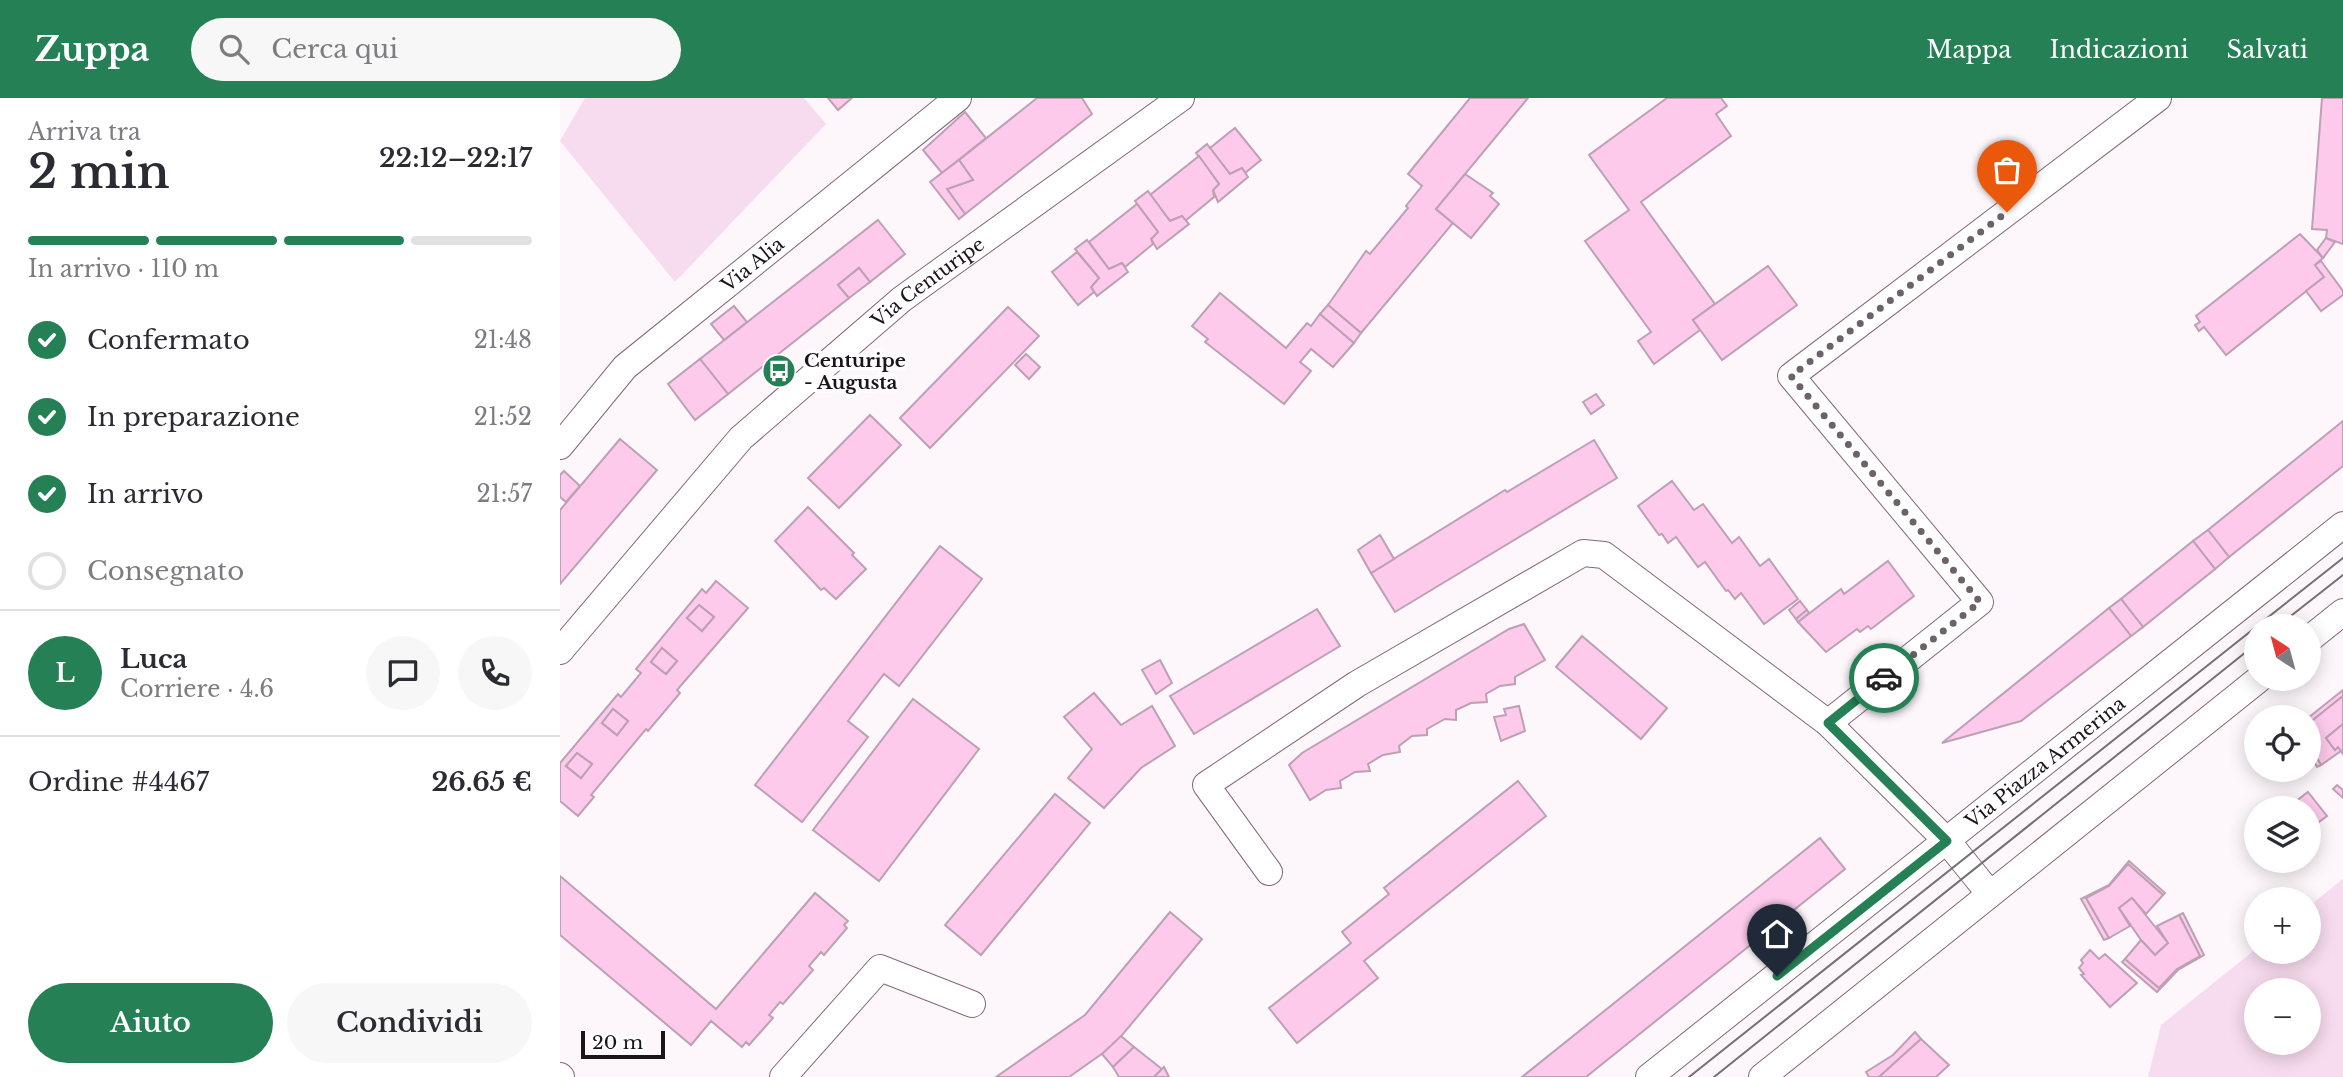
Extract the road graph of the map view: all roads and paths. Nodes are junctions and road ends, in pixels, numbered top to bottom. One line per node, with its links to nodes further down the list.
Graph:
1 (958, 98): 4 (street, Via Alia)
2 (1181, 98): 8 (street, Via Centuripe)
3 (2158, 98): 10 (street)
4 (560, 446)
5 (2343, 525): 11 (street, Via Piazza Armerina)
6 (2343, 612): 7 (street)
7 (2321, 629)
8 (560, 651)
9 (2244, 691): 13 (street)
10 (1828, 723): 11 (street); 12 (street)
11 (1947, 841): 13 (street); 16 (street, Via Piazza Armerina)
12 (1269, 872)
13 (1990, 894): 17 (street)
14 (972, 1004): 15 (street)
15 (783, 1077)
16 (1649, 1077)
17 (1762, 1077)

